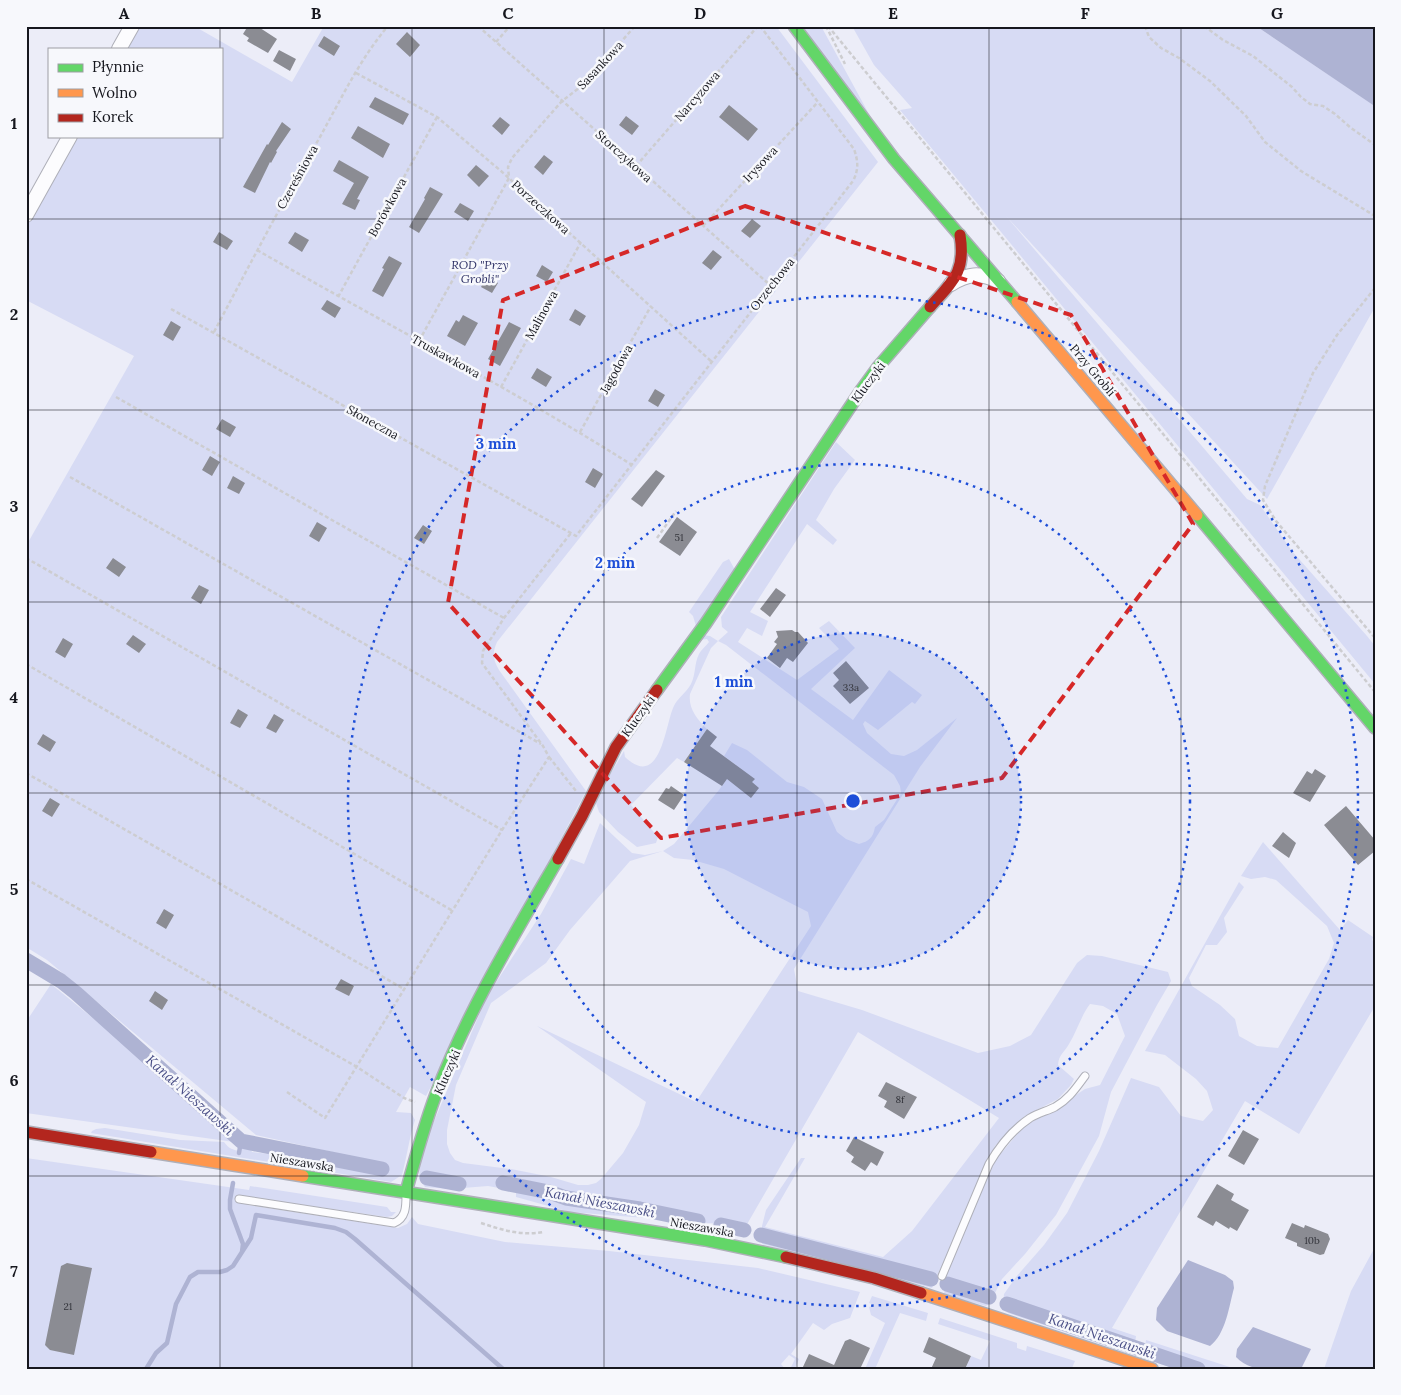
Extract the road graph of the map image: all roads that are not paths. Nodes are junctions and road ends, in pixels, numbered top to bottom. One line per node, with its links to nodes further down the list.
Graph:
1 (132, 26): 3 (street)
2 (794, 26): 6 (street, Przy Grobli)
3 (120, 48)
4 (69, 138): 5 (street)
5 (26, 214)
6 (960, 235): 7 (street, Przy Grobli); 8 (street, Kluczyki)
7 (1001, 282): 8 (street, Kluczyki); 9 (street, Przy Grobli)
8 (950, 284): 12 (street, Kluczyki)
9 (1375, 728)
10 (1085, 1076): 14 (lane)
11 (26, 1132): 12 (street, Nieszawska)
12 (406, 1192): 13 (lane); 15 (street, Nieszawska)
13 (239, 1199)
14 (942, 1276)
15 (1152, 1369)

